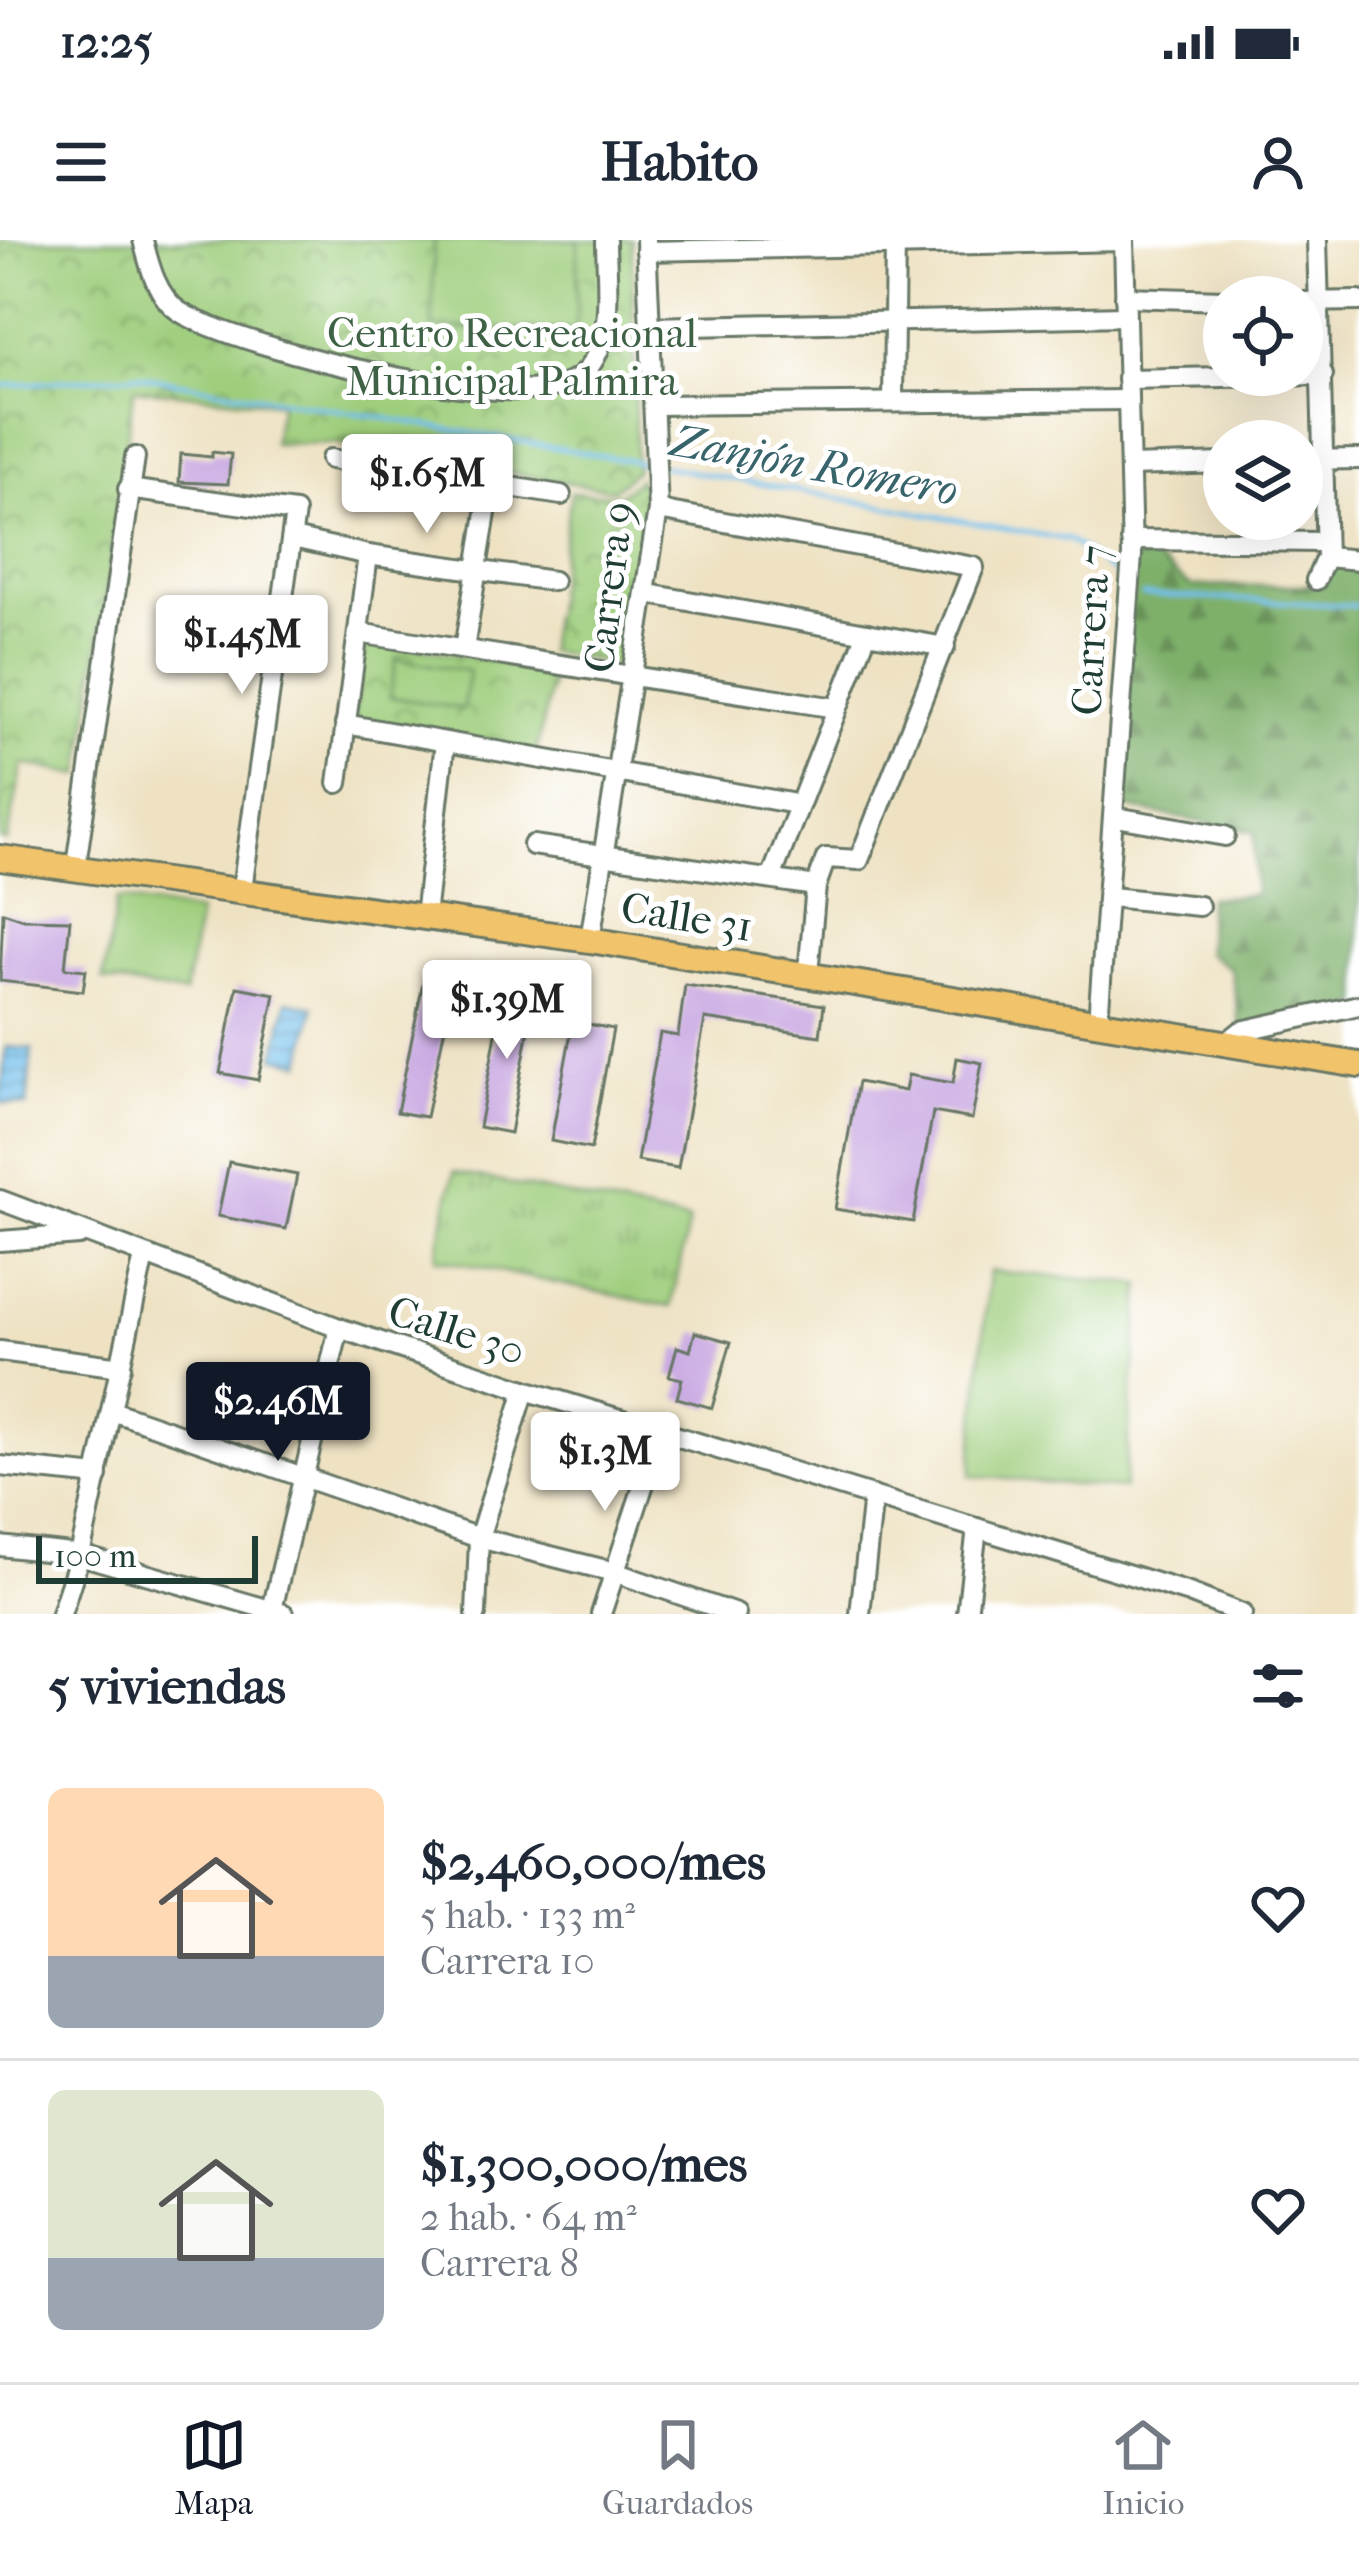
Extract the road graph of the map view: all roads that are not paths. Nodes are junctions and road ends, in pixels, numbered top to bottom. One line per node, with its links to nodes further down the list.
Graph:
1 (143, 240): 2 (street)
2 (606, 240)
3 (1317, 240): 7 (street)
4 (1124, 241): 5 (street); 11 (street, Carrera 7)
5 (895, 243): 6 (street); 12 (street)
6 (646, 245): 13 (street, Carrera 9)
7 (1313, 276)
8 (1203, 301): 11 (street)
9 (1323, 302): 10 (street)
10 (1359, 302)
11 (1125, 307): 12 (street); 15 (street, Carrera 7)
12 (894, 325): 13 (street); 16 (street)
13 (648, 327): 18 (street, Carrera 9)
14 (1203, 377): 15 (street)
15 (1126, 379): 17 (street, Carrera 7)
16 (893, 400): 17 (street); 18 (street)
17 (1127, 400): 24 (street, Carrera 7)
18 (654, 405): 28 (street, Carrera 9)
19 (135, 457): 26 (street)
20 (331, 459): 25 (street)
21 (1323, 459): 22 (street); 31 (street)
22 (1359, 459)
23 (1203, 464): 24 (street)
24 (1130, 466): 30 (street, Carrera 7)
25 (491, 482): 27 (street); 34 (street)
26 (128, 489): 29 (street); 54 (street)
27 (561, 495)
28 (658, 510): 37 (street, Carrera 9); 40 (street)
29 (293, 538): 32 (street); 57 (street)
30 (1132, 540): 31 (street); 49 (street, Carrera 7)
31 (1325, 549): 33 (street); 35 (street)
32 (368, 555): 34 (street); 38 (street)
33 (1359, 560)
34 (477, 571): 36 (street); 41 (street)
35 (1316, 580)
36 (553, 581)
37 (649, 594): 39 (street); 42 (street, Carrera 9)
38 (358, 633): 41 (street); 44 (street)
39 (867, 633): 40 (street); 43 (street)
40 (945, 647): 56 (street)
41 (464, 650): 42 (street)
42 (634, 676): 43 (street); 46 (street, Carrera 9)
43 (836, 707): 48 (street)
44 (345, 724): 45 (street); 47 (street)
45 (445, 742): 46 (street); 60 (street)
46 (618, 774): 48 (street); 52 (street, Carrera 9)
47 (338, 783)
48 (796, 804): 55 (street)
49 (1116, 817): 50 (street); 58 (street, Carrera 7)
50 (1225, 836)
51 (533, 844): 52 (street)
52 (604, 855): 55 (street); 61 (street, Carrera 9)
53 (0, 858): 54 (main road, Calle 31)
54 (76, 866): 57 (main road, Calle 31)
55 (771, 878): 56 (street)
56 (816, 886): 62 (street)
57 (242, 889): 60 (main road, Calle 31)
58 (1109, 897): 59 (street); 64 (street, Carrera 7)
59 (1199, 906)
60 (425, 916): 61 (main road, Calle 31)
61 (590, 940): 62 (main road, Calle 31)
62 (808, 974): 64 (main road, Calle 31)
63 (1359, 1005): 65 (street)
64 (1099, 1022): 65 (main road, Calle 31)
65 (1226, 1043): 66 (main road, Calle 31)
66 (1359, 1065)
67 (0, 1200): 68 (street, Calle 30)
68 (83, 1234): 69 (street); 70 (street, Calle 30)
69 (0, 1241)
70 (144, 1256): 71 (street, Calle 30); 73 (street)
71 (339, 1328): 74 (street, Calle 30); 79 (street)
72 (0, 1352): 73 (street)
73 (121, 1366): 75 (street)
74 (525, 1390): 76 (street, Calle 30); 82 (street)
75 (112, 1411): 78 (street); 79 (street)
76 (661, 1432): 80 (street, Calle 30); 85 (street)
77 (0, 1466): 78 (street)
78 (98, 1476): 84 (street)
79 (303, 1476): 82 (street); 86 (street)
80 (873, 1496): 81 (street, Calle 30); 91 (street)
81 (977, 1528): 92 (street); 93 (street, Calle 30)
82 (479, 1538): 85 (street); 88 (street)
83 (0, 1546): 84 (street)
84 (80, 1555): 86 (street); 87 (street)
85 (614, 1573): 89 (street); 90 (street)
86 (276, 1613)
87 (62, 1614)
88 (476, 1614)
89 (601, 1614)
90 (736, 1614)
91 (860, 1614)
92 (968, 1614)
93 (1242, 1614)

